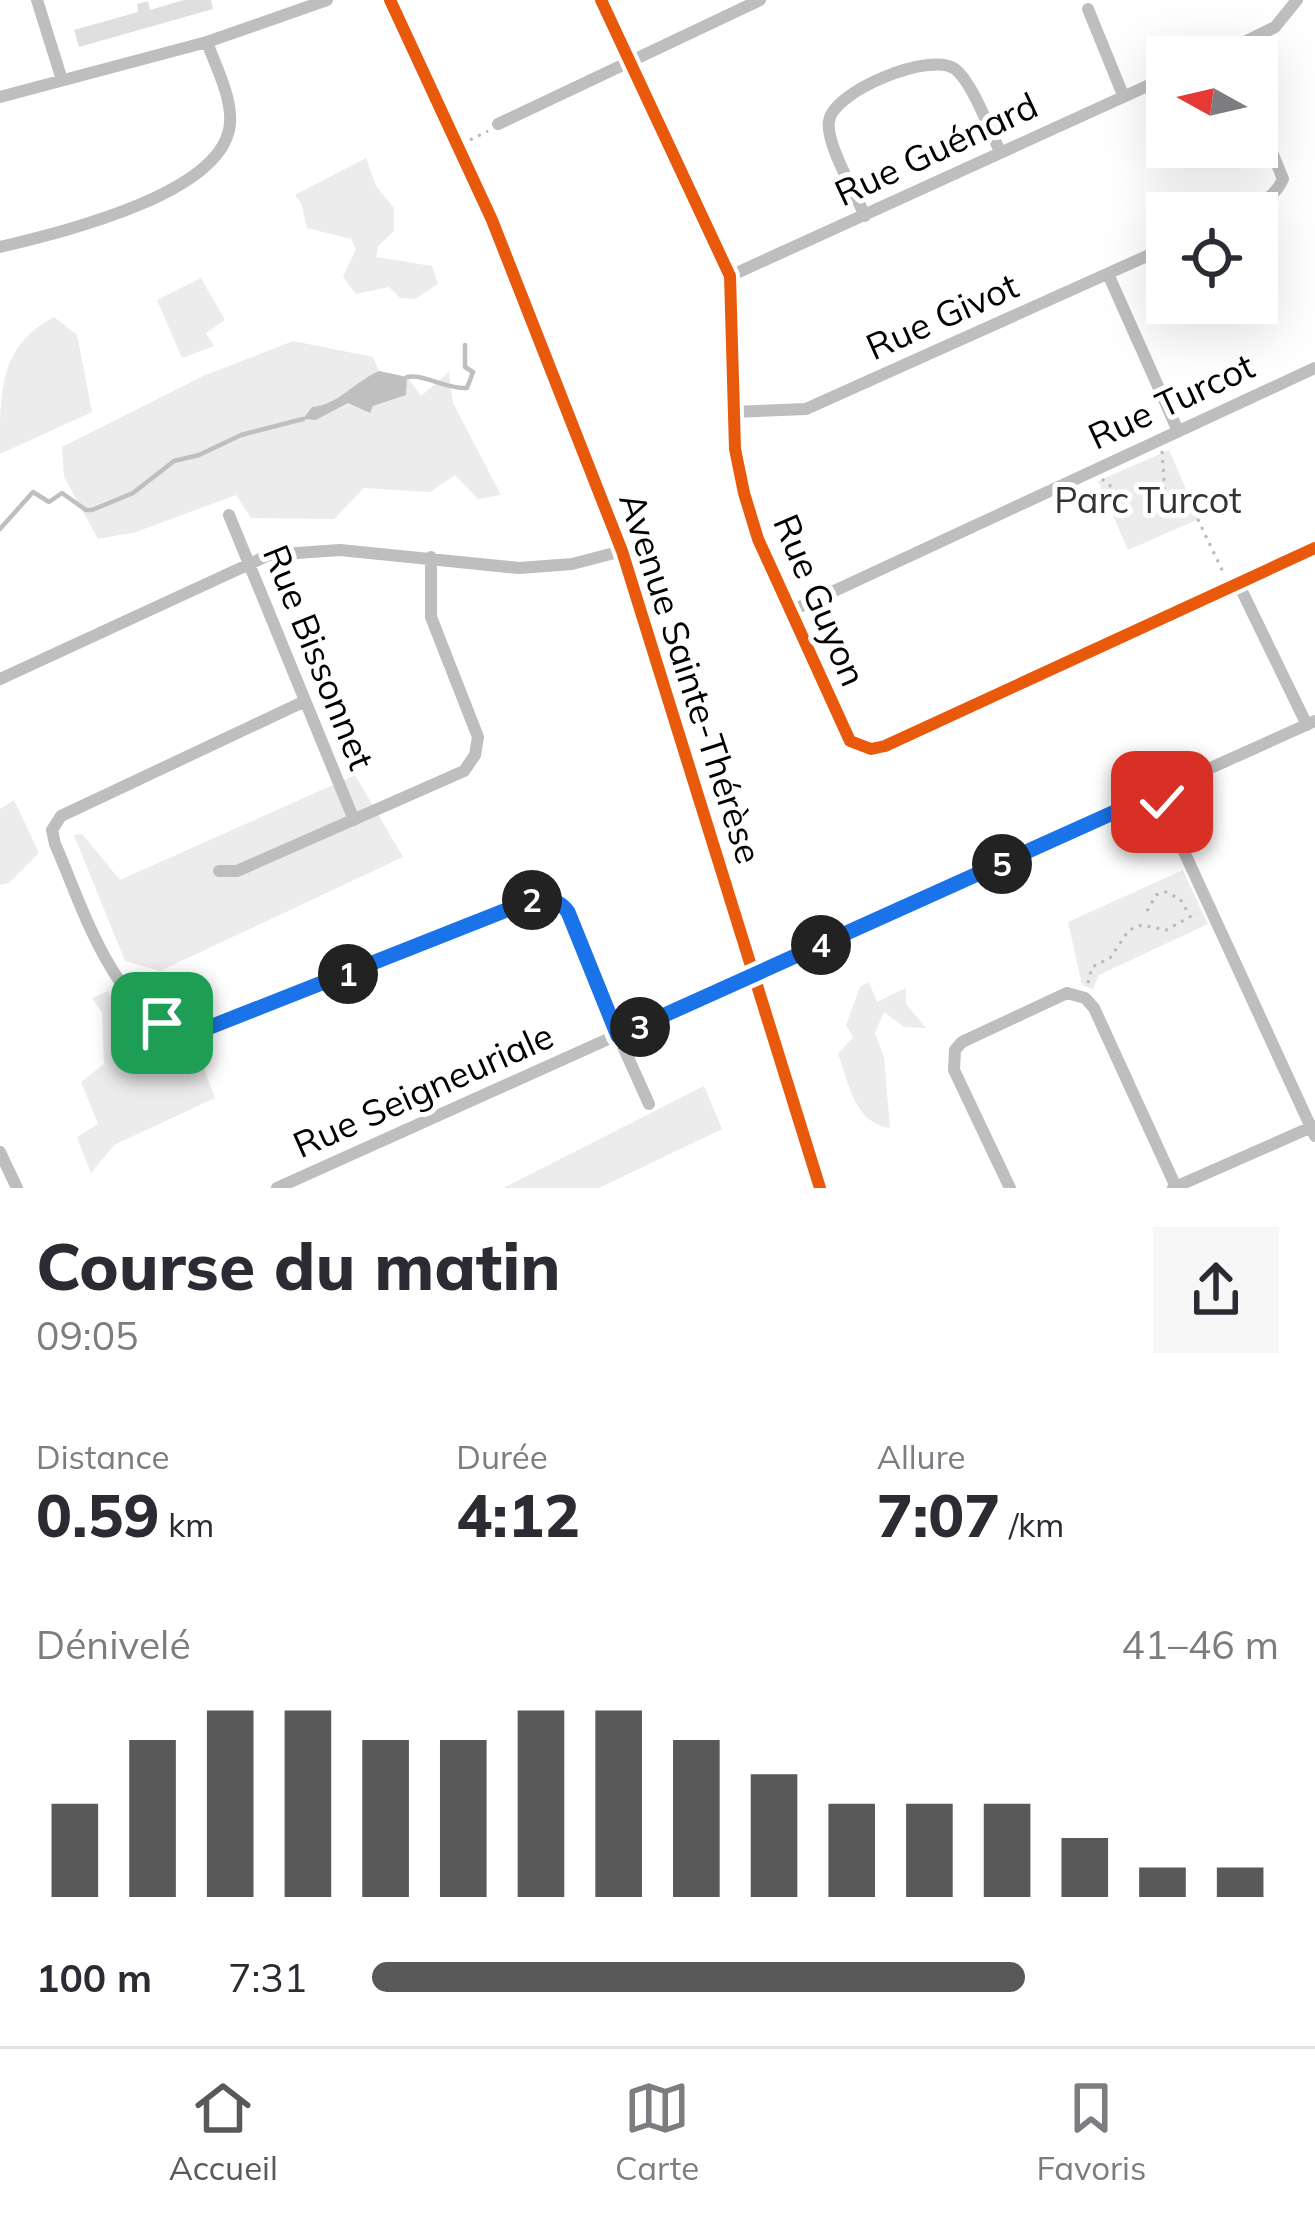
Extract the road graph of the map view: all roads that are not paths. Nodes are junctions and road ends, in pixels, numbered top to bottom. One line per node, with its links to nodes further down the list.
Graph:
1 (37, 0): 11 (street)
2 (327, 0): 9 (street)
3 (390, 0): 27 (street, Avenue Sainte-Thérèse)
4 (601, 0): 10 (street, Rue Guyon)
5 (760, 0): 10 (street)
6 (1298, 0): 8 (street)
7 (1088, 9): 13 (street)
8 (1259, 36)
9 (207, 42): 11 (street); 18 (street)
10 (630, 64): 15 (street); 21 (street, Rue Guyon)
11 (62, 80): 14 (street)
12 (1146, 86): 13 (street, Rue Guénard)
13 (1124, 95): 16 (street, Rue Guénard)
14 (0, 97)
15 (498, 124)
16 (1000, 151): 17 (street, Rue Guénard); 17 (street)
17 (866, 216): 21 (street, Rue Guénard)
18 (0, 247)
19 (1146, 257): 20 (street, Rue Givot)
20 (1108, 274): 23 (street, Rue Givot); 24 (street)
21 (730, 276): 23 (street, Rue Guyon)
22 (1315, 368): 24 (street, Rue Turcot)
23 (734, 412): 31 (street, Rue Guyon)
24 (1172, 434): 31 (street, Rue Turcot)
25 (229, 515): 29 (street, Rue Bissonnet)
26 (1315, 548): 30 (street, Rue Guyon)
27 (622, 551): 28 (street); 38 (street, Avenue Sainte-Thérèse)
28 (431, 557): 29 (street); 36 (street)
29 (248, 563): 32 (street); 33 (street, Rue Bissonnet)
30 (1234, 585): 31 (street, Rue Guyon); 34 (street)
31 (791, 611)
32 (0, 680)
33 (304, 702): 36 (street, Rue Bissonnet); 39 (street)
34 (1311, 723): 35 (street, Rue Seigneuriale)
35 (1157, 793): 38 (street, Rue Seigneuriale); 41 (street)
36 (354, 820): 37 (street)
37 (219, 871)
38 (754, 976): 39 (street, Rue Seigneuriale); 46 (street, Avenue Sainte-Thérèse)
39 (618, 1036): 40 (street); 45 (street, Rue Seigneuriale)
40 (649, 1105)
41 (1314, 1130): 43 (street)
42 (0, 1152): 44 (street)
43 (1175, 1187): 47 (street)
44 (17, 1188)
45 (277, 1188)
46 (820, 1188)
47 (1010, 1188)

